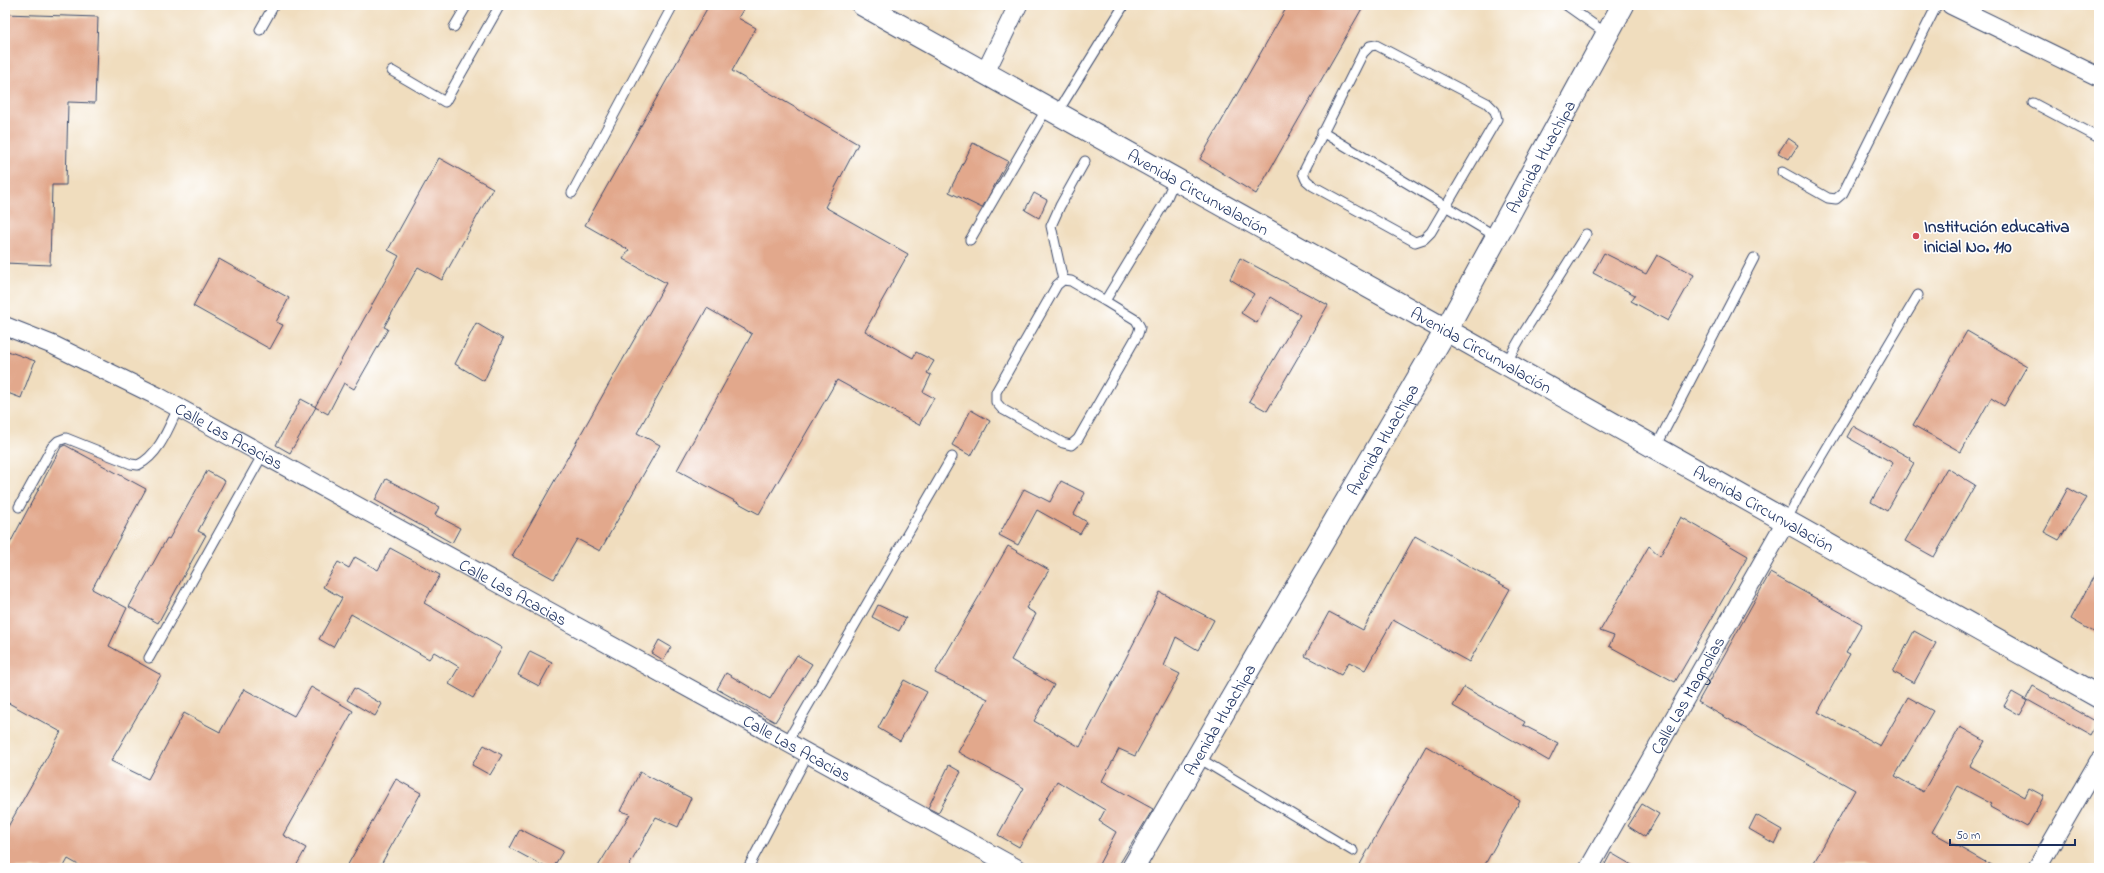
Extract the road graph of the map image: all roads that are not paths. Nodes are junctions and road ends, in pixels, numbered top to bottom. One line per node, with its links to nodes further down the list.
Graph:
1 (274, 5): 13 (lane)
2 (467, 5): 12 (lane)
3 (500, 5): 15 (lane)
4 (673, 5): 25 (lane)
5 (863, 5): 16 (street, Avenida Circunvalación)
6 (1018, 5): 16 (street)
7 (1124, 5): 19 (lane)
8 (1566, 5): 14 (lane)
9 (1623, 5): 14 (street, Avenida Huachipa)
10 (1937, 5): 23 (lane)
11 (1951, 5): 17 (street)
12 (454, 27)
13 (260, 30)
14 (1607, 34): 28 (street, Avenida Huachipa)
15 (392, 71)
16 (985, 73): 19 (street, Avenida Circunvalación)
17 (2099, 77)
18 (2033, 103): 21 (lane)
19 (1052, 110): 24 (street, Avenida Circunvalación); 29 (lane)
20 (1322, 132): 26 (lane); 26 (lane); 26 (lane)
21 (2099, 138)
22 (1085, 161): 31 (lane)
23 (1782, 172)
24 (1175, 179): 33 (lane); 35 (street, Avenida Circunvalación)
25 (572, 193)
26 (1445, 207): 28 (lane)
27 (1586, 234): 36 (lane)
28 (1497, 237): 35 (street, Avenida Huachipa)
29 (970, 240)
30 (1754, 258): 38 (lane)
31 (1064, 280): 33 (lane); 33 (lane)
32 (1918, 295): 42 (lane)
33 (1105, 301)
34 (5, 326): 37 (street, Calle Las Acacias)
35 (1446, 330): 36 (street, Avenida Circunvalación); 47 (street, Avenida Huachipa)
36 (1506, 363): 38 (street, Avenida Circunvalación)
37 (178, 408): 39 (street, Calle Las Acacias); 41 (lane)
38 (1656, 448): 42 (street, Avenida Circunvalación)
39 (263, 454): 43 (lane); 45 (street, Calle Las Acacias)
40 (952, 457): 45 (lane)
41 (19, 507)
42 (1786, 521): 44 (street, Avenida Circunvalación); 53 (street, Calle Las Magnolias)
43 (149, 658)
44 (2099, 697)
45 (788, 742): 46 (street, Calle Las Acacias)
46 (808, 754): 50 (lane); 51 (street, Calle Las Acacias)
47 (1198, 757): 49 (lane); 52 (street, Avenida Huachipa)
48 (2099, 761): 54 (street)
49 (1353, 851)
50 (748, 868)
51 (1016, 868)
52 (1132, 868)
53 (1589, 868)
54 (2037, 868)

